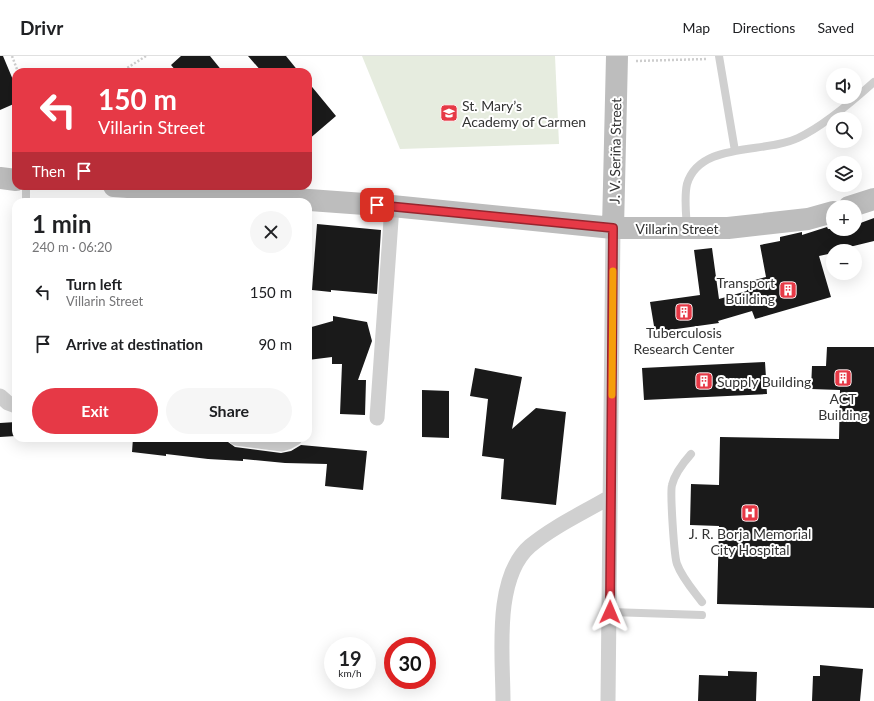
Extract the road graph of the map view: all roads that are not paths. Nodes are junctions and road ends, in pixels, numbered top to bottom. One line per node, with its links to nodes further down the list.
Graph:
1 (720, 57): 4 (lane)
2 (617, 59): 17 (main road, J. V. Seriña Street)
3 (874, 82): 4 (lane)
4 (735, 151): 18 (lane)
5 (0, 178): 6 (main road)
6 (12, 180)
7 (124, 190): 10 (main road, Villarin Street)
8 (167, 190): 10 (main road, Villarin Street)
9 (190, 190): 11 (main road, Villarin Street)
10 (136, 195)
11 (236, 198)
12 (874, 198): 14 (main road)
13 (312, 202): 15 (main road, Villarin Street)
14 (862, 202)
15 (392, 206): 17 (main road, Villarin Street); 21 (street)
16 (826, 214): 18 (main road, Villarin Street)
17 (613, 228): 18 (main road, Villarin Street); 25 (street, J. V. Seriña Street)
18 (687, 228)
19 (0, 396): 20 (street)
20 (12, 404)
21 (376, 418)
22 (267, 442): 23 (street)
23 (288, 442)
24 (691, 454): 26 (lane)
25 (610, 497): 27 (street, J. V. Seriña Street); 29 (street)
26 (702, 602)
27 (610, 612): 28 (lane); 30 (street, J. V. Seriña Street)
28 (702, 615)
29 (503, 701)
30 (608, 701)

